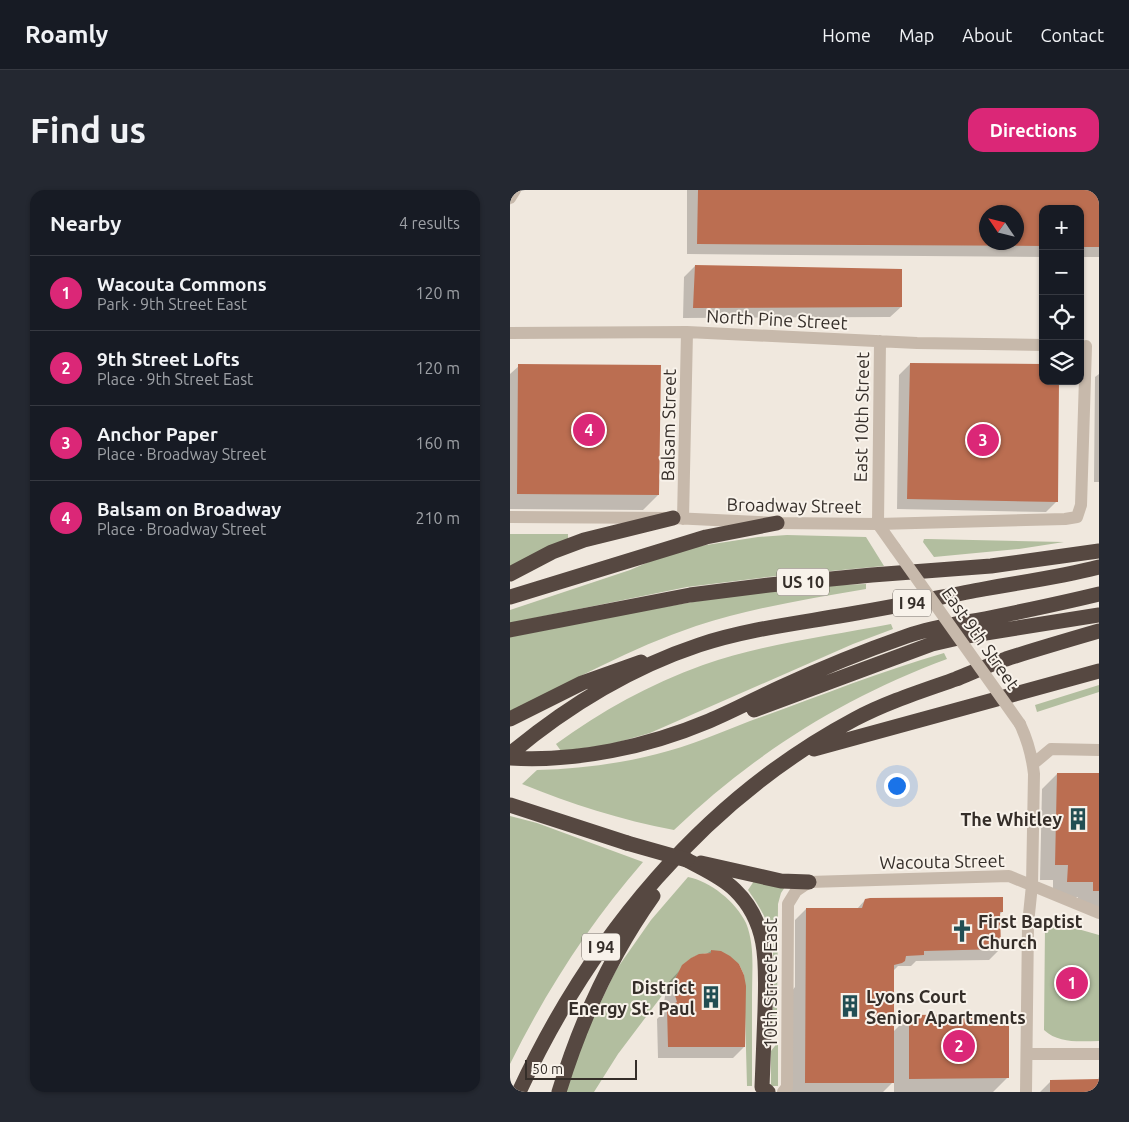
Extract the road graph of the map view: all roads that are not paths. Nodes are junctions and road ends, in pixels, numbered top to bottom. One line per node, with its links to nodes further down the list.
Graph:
1 (515, 190): 2 (street)
2 (510, 198)
3 (687, 332): 4 (street, North Pine Street); 5 (street, North Pine Street); 11 (street, Balsam Street)
4 (510, 333)
5 (880, 341): 6 (street, North Pine Street); 13 (street, East 10th Street)
6 (1039, 345)
7 (1099, 345): 8 (street)
8 (1084, 346)
9 (1083, 385): 13 (street, Broadway Street)
10 (510, 517): 11 (street, Broadway Street)
11 (678, 519): 12 (street, Broadway Street); 16 (highway)
12 (777, 523): 13 (street, Broadway Street); 18 (highway)
13 (878, 524): 28 (street, East 9th Street, bridge)
14 (1099, 551): 20 (highway, US 10)
15 (1099, 567): 22 (highway, I 94)
16 (510, 574)
17 (1099, 594): 26 (highway)
18 (510, 597)
19 (1099, 615): 26 (highway)
20 (510, 630)
21 (1099, 631): 29 (highway, I 94)
22 (724, 638): 24 (highway); 27 (highway, I 94)
23 (1099, 671): 29 (highway)
24 (510, 719)
25 (1099, 750): 28 (street)
26 (609, 751): 27 (highway)
27 (510, 756)
28 (1033, 764): 34 (street, East 9th Street)
29 (763, 778): 31 (highway, I 94)
30 (510, 805): 32 (highway, bridge)
31 (711, 822): 38 (highway, I 94); 39 (highway)
32 (717, 870): 33 (highway); 40 (highway)
33 (809, 882): 34 (street, Wacouta Street); 41 (street, 10th Street East)
34 (1032, 885): 35 (street, Wacouta Street); 36 (street, East 9th Street)
35 (1099, 913)
36 (1027, 1054): 37 (street); 42 (street, East 9th Street)
37 (1099, 1054)
38 (519, 1092)
39 (558, 1092)
40 (768, 1092)
41 (783, 1092)
42 (1026, 1092)

